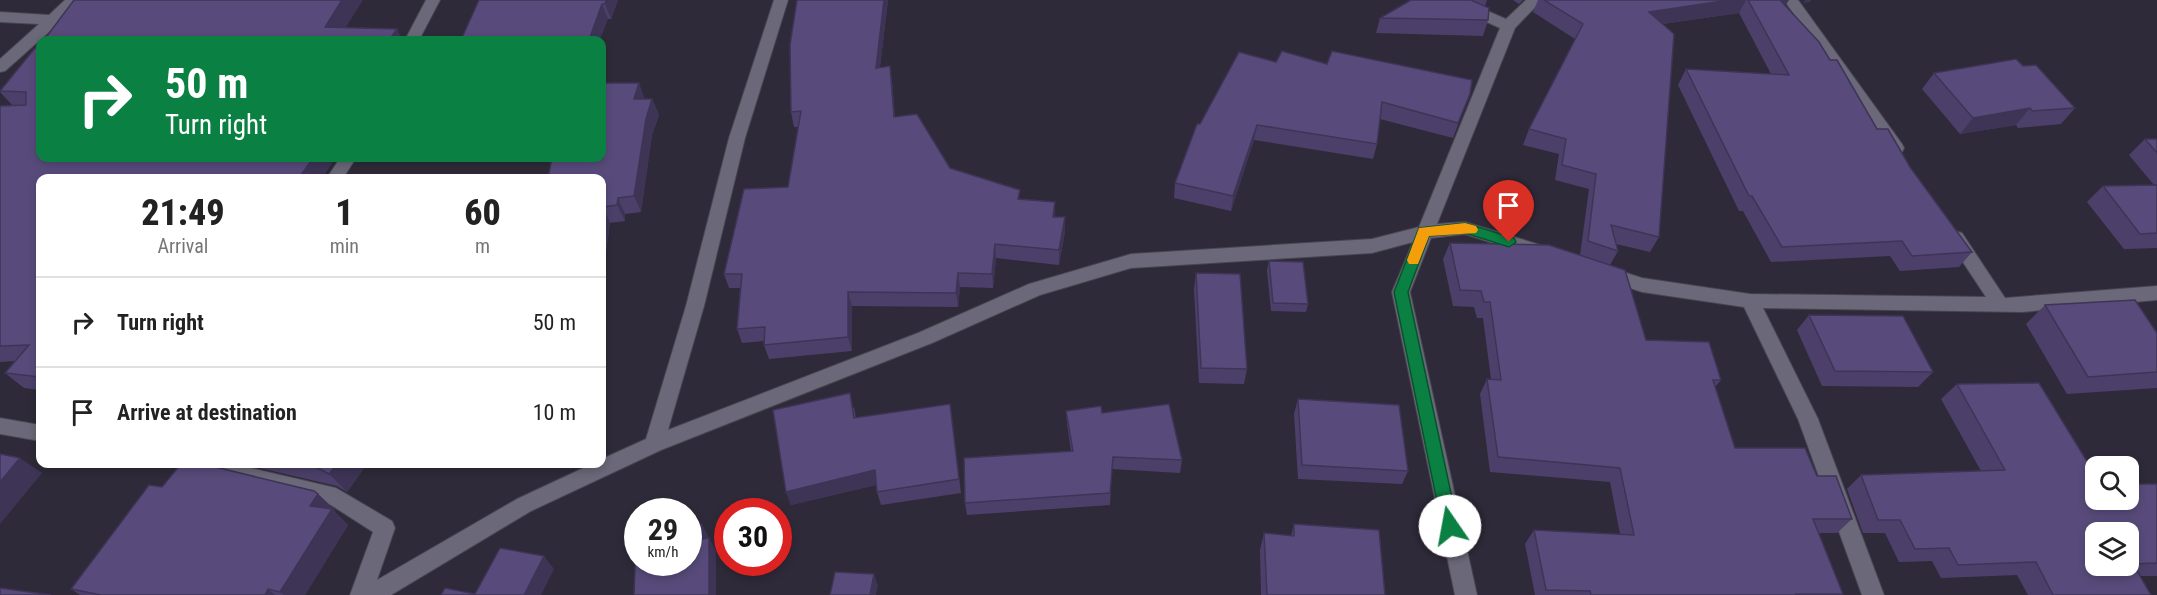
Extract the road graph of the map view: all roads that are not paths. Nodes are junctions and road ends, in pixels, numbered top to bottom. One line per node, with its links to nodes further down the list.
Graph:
1 (74, 0): 8 (street)
2 (433, 0): 10 (street)
3 (781, 0): 22 (street)
4 (1449, 0): 9 (street)
5 (1535, 0): 9 (street)
6 (1791, 0): 12 (street)
7 (0, 17): 8 (street)
8 (54, 20): 11 (street)
9 (1508, 26): 14 (street)
10 (414, 36)
11 (0, 67)
12 (1903, 158)
13 (1948, 226): 19 (street)
14 (1424, 232): 15 (street); 22 (street); 28 (street)
15 (1553, 256)
16 (1586, 267): 18 (street)
17 (2157, 293): 19 (street)
18 (1750, 301): 19 (street); 29 (street)
19 (2000, 304)
20 (0, 426): 21 (street)
21 (36, 432)
22 (654, 444): 23 (street)
23 (606, 467)
24 (216, 468): 26 (street)
25 (603, 468): 27 (street)
26 (362, 595)
27 (371, 595)
28 (1466, 595)
29 (1873, 595)

